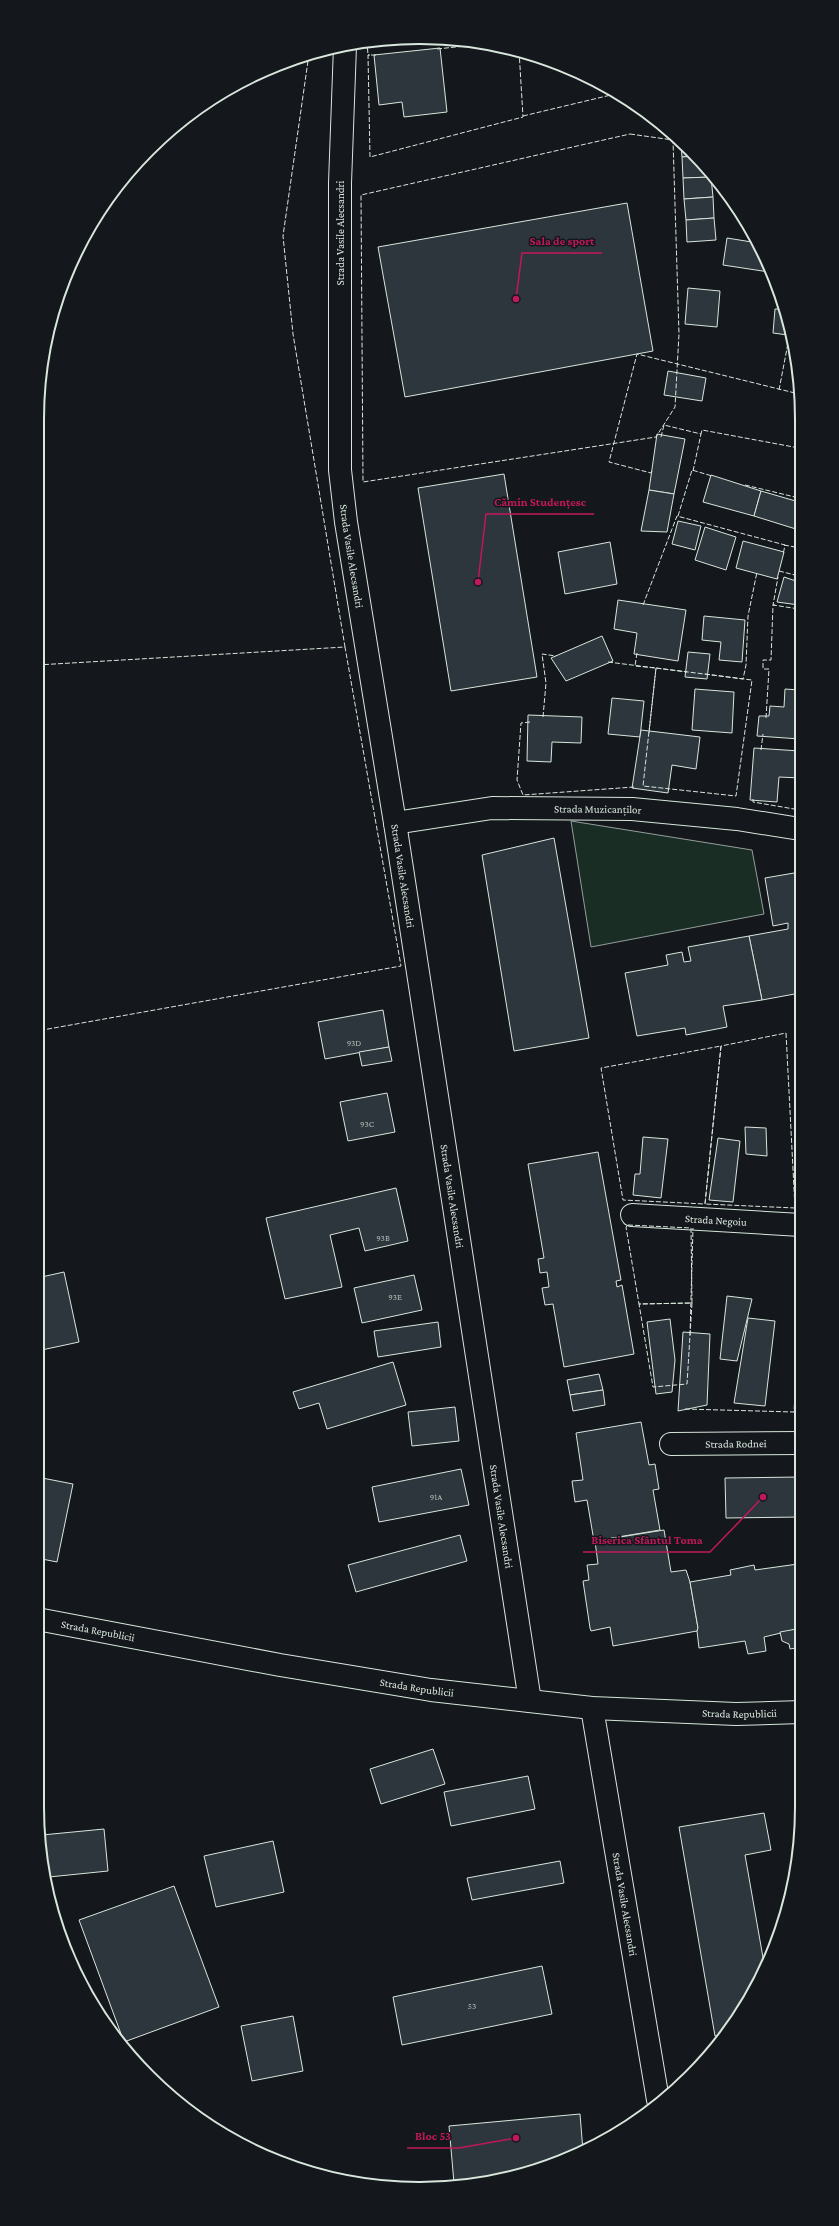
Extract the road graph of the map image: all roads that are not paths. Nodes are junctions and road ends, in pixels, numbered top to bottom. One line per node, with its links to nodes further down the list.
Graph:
1 (345, 51): 2 (street, Strada Vasile Alecsandri)
2 (395, 823): 3 (street, Strada Muzicanților); 9 (street, Strada Vasile Alecsandri)
3 (795, 828)
4 (632, 1215): 5 (street, Strada Negoiu)
5 (795, 1225)
6 (795, 1443): 7 (street, Strada Rodnei)
7 (671, 1444)
8 (44, 1620): 9 (street, Strada Republicii)
9 (530, 1701): 10 (street, Strada Republicii)
10 (592, 1708): 11 (street, Strada Republicii); 12 (street, Strada Vasile Alecsandri)
11 (795, 1712)
12 (657, 2097)

